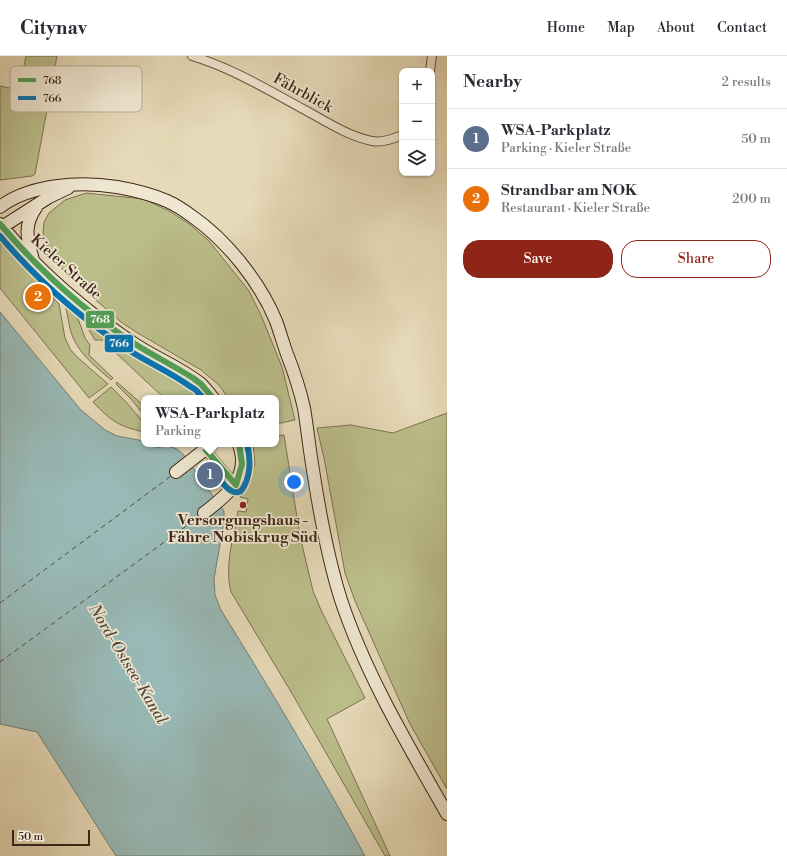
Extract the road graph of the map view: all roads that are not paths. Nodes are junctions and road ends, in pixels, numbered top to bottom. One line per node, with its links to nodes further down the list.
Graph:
1 (192, 56): 4 (street, Fährblick)
2 (432, 56): 3 (street)
3 (430, 68)
4 (399, 136)
5 (74, 185): 6 (main road); 7 (main road); 16 (main road)
6 (38, 204): 8 (main road); 9 (main road)
7 (0, 207)
8 (1, 226): 9 (main road, Kieler Straße)
9 (34, 261): 10 (main road, Kieler Straße)
10 (210, 395)
11 (209, 447): 13 (main road); 14 (street)
12 (240, 447): 14 (main road)
13 (176, 472)
14 (236, 485): 15 (main road)
15 (204, 513)
16 (447, 814)

